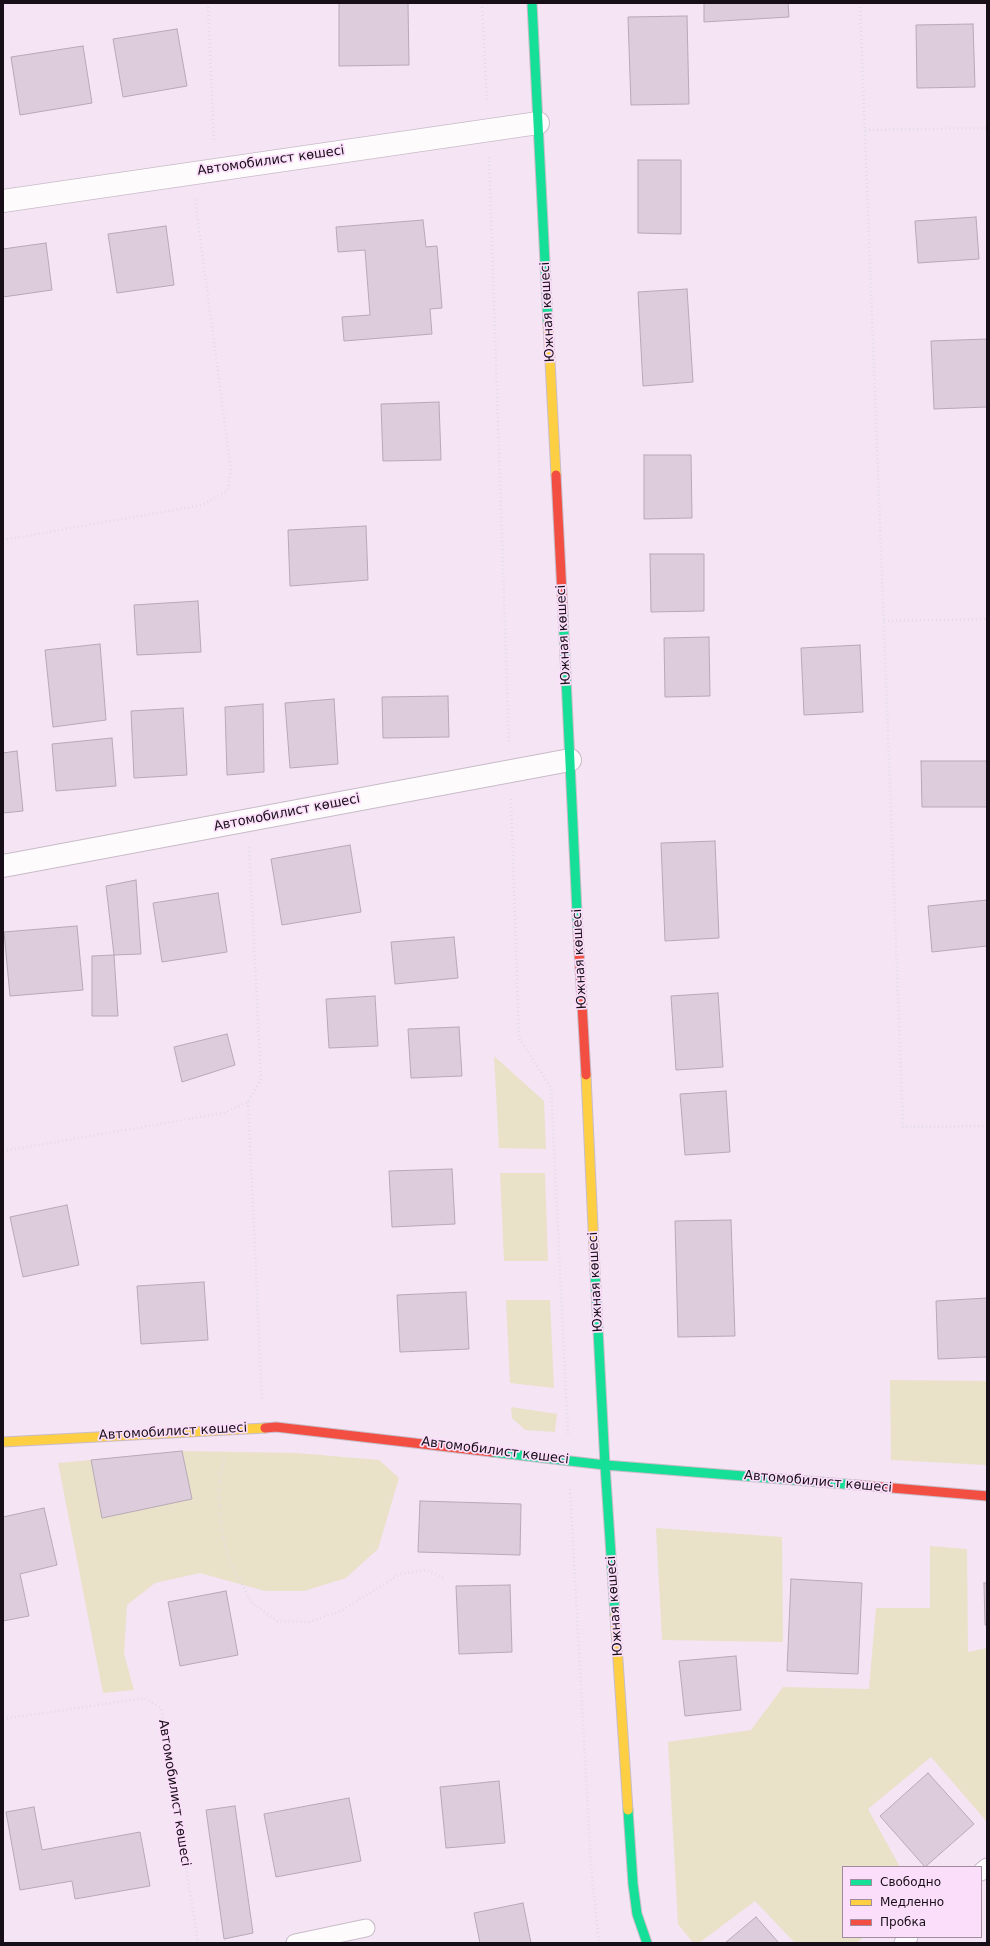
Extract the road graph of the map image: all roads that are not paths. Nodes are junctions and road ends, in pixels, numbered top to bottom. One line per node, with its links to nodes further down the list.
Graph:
1 (532, 3): 2 (street, Южная көшесі)
2 (538, 123): 3 (street, Автомобилист көшесі); 4 (street, Южная көшесі)
3 (3, 201)
4 (570, 760): 5 (street, Автомобилист көшесі); 7 (street, Южная көшесі)
5 (3, 866)
6 (3, 1442): 7 (street, Автомобилист көшесі)
7 (605, 1465): 8 (street, Автомобилист көшесі); 11 (street, Южная көшесі)
8 (987, 1496)
9 (366, 1928): 10 (lane)
10 (295, 1943)
11 (647, 1943)

